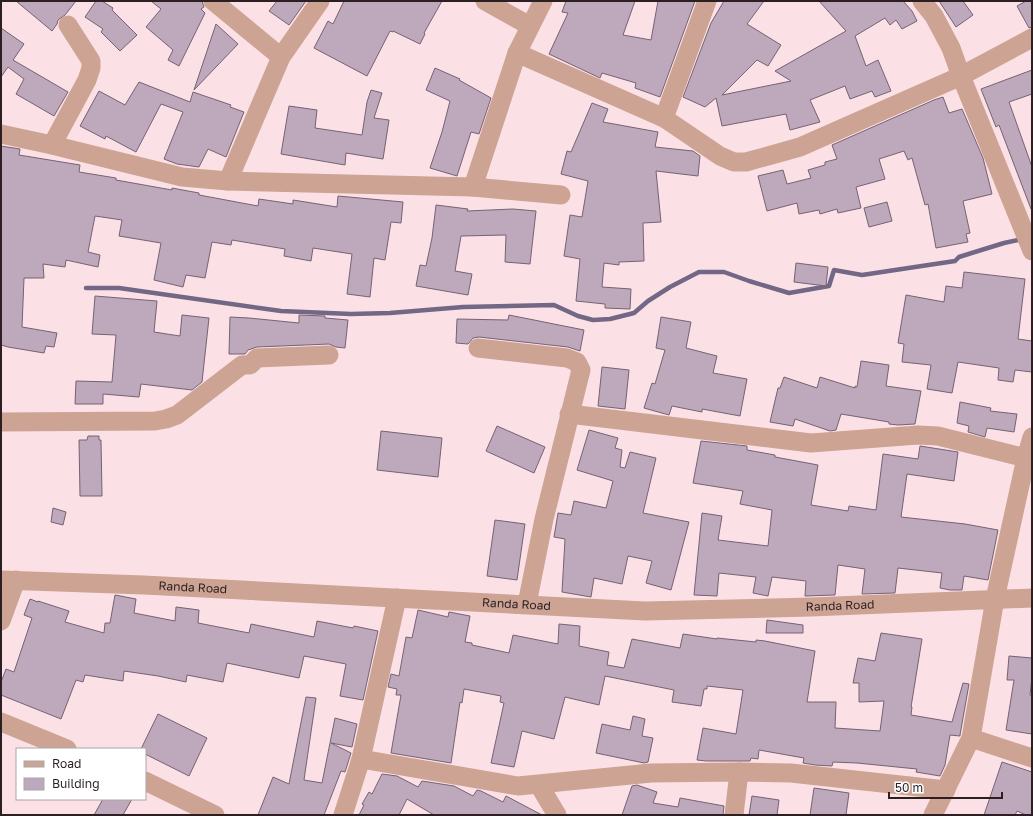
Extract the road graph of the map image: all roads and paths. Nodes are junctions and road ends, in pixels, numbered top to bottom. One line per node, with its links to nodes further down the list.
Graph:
1 (213, 1): 11 (street)
2 (320, 1): 11 (street)
3 (485, 1): 8 (street)
4 (543, 1): 8 (street)
5 (707, 1): 13 (street)
6 (922, 1): 12 (street)
7 (68, 25): 15 (street)
8 (530, 26): 10 (street)
9 (1032, 38): 12 (street)
10 (517, 53): 13 (street); 17 (street)
11 (281, 57): 16 (street)
12 (961, 76): 13 (street); 19 (street)
13 (664, 118)
14 (1, 134): 15 (street)
15 (52, 145): 16 (street)
16 (228, 181): 17 (street)
17 (473, 187): 18 (street)
18 (561, 195)
19 (1032, 251)
20 (478, 348): 22 (street)
21 (329, 355): 23 (street)
22 (570, 414): 25 (street); 30 (street)
23 (1, 422)
24 (1032, 437): 25 (street)
25 (1026, 458): 29 (street)
26 (8, 580): 27 (street, Randa Road); 31 (street)
27 (397, 598): 30 (street, Randa Road); 36 (street)
28 (1032, 598): 29 (street, Randa Road)
29 (995, 599): 30 (street, Randa Road); 33 (street)
30 (527, 604)
31 (1, 621)
32 (1, 722): 34 (street)
33 (971, 738): 35 (street); 40 (street)
34 (65, 748)
35 (1032, 758)
36 (362, 759): 39 (street); 42 (street)
37 (739, 772): 39 (street); 40 (street); 44 (street)
38 (146, 780): 41 (street)
39 (539, 785): 43 (street)
40 (946, 790): 45 (street)
41 (215, 815)
42 (343, 815)
43 (557, 815)
44 (734, 815)
45 (933, 815)

